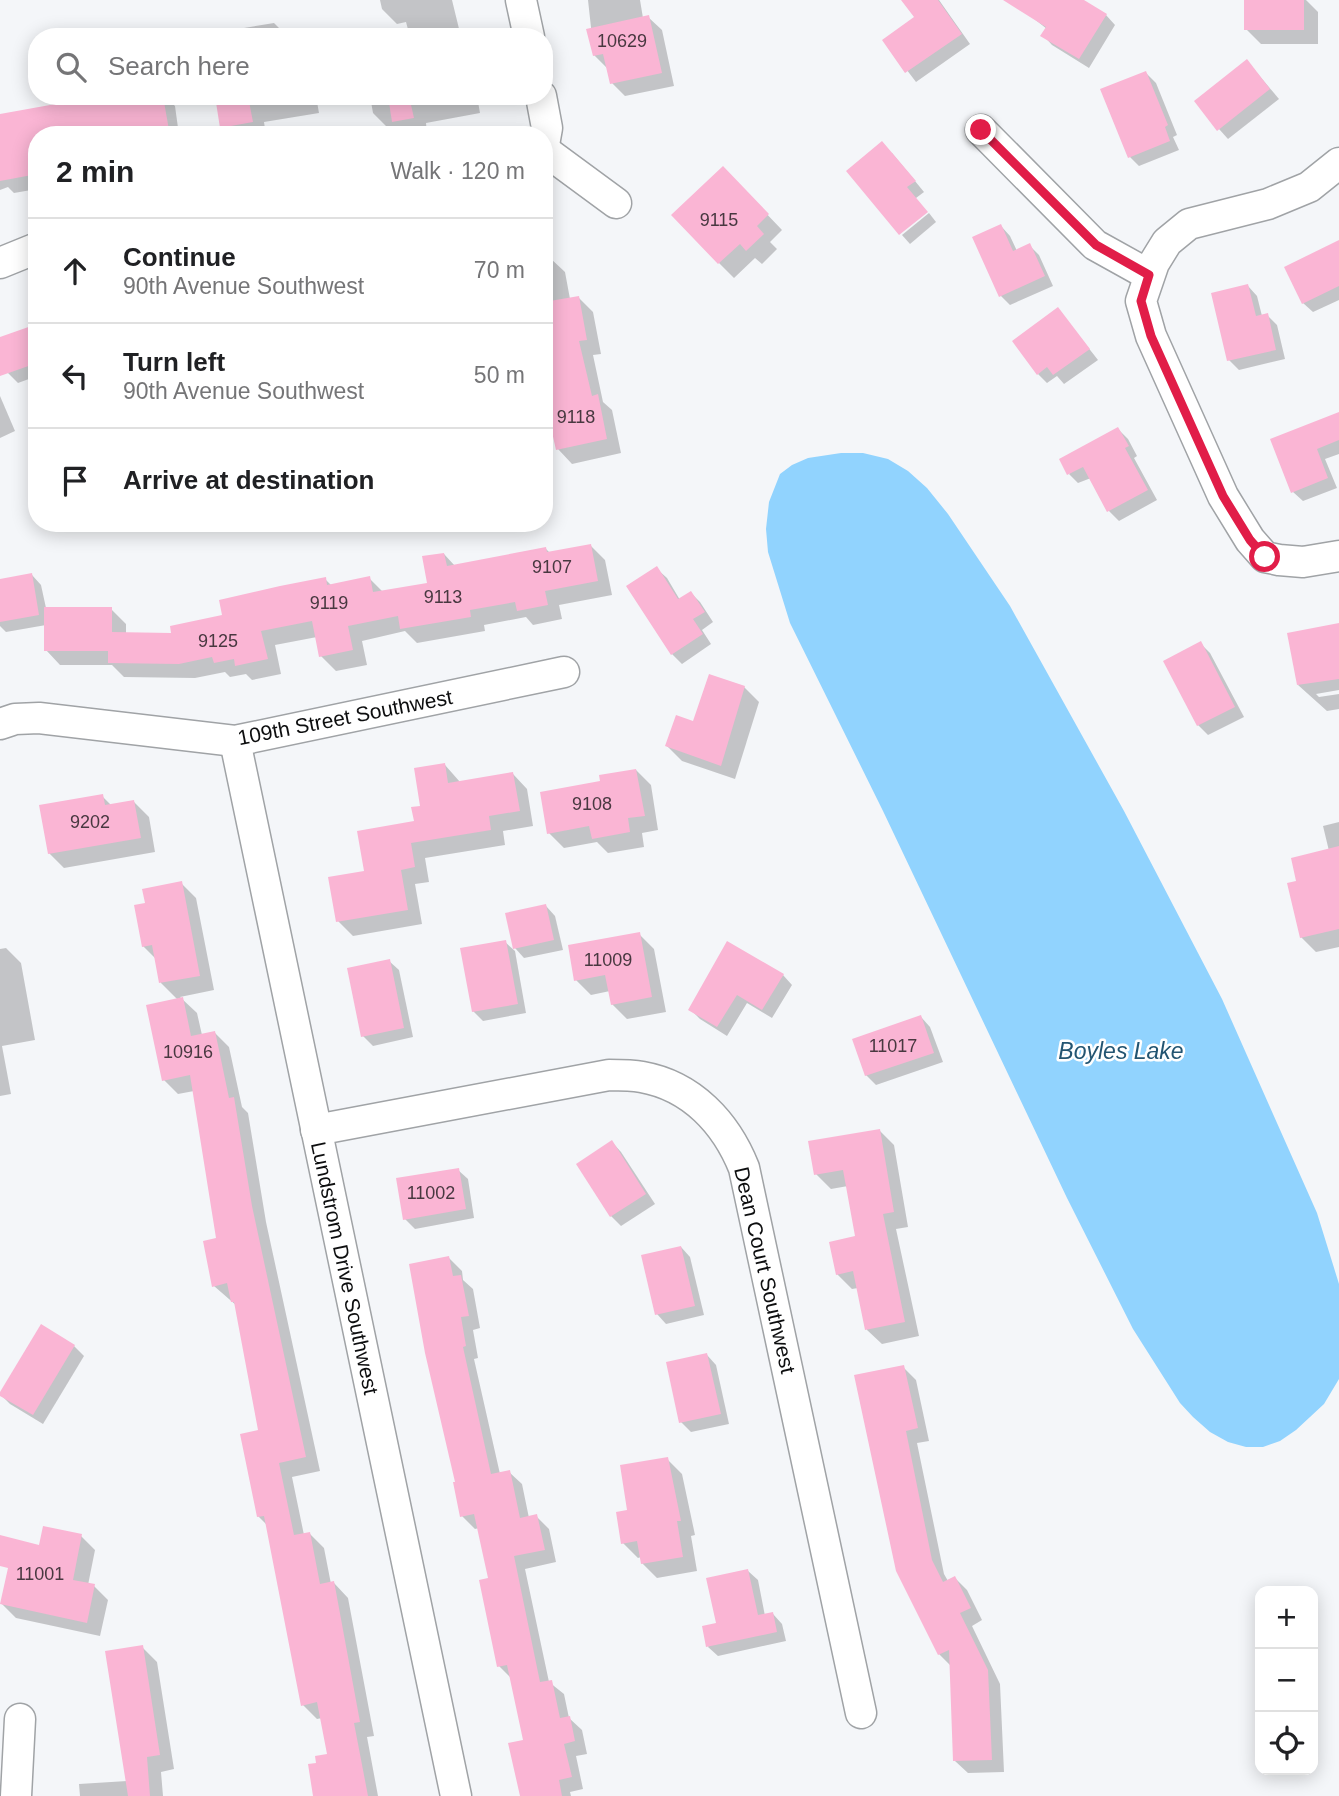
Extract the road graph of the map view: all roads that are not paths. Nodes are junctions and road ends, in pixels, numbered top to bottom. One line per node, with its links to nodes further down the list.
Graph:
1 (521, 0): 2 (street)
2 (527, 28)
3 (543, 105): 4 (street)
4 (547, 126)
5 (981, 130): 11 (street)
6 (553, 157): 8 (street)
7 (1339, 163): 11 (street)
8 (616, 203)
9 (28, 252): 10 (street)
10 (0, 263)
11 (1149, 275): 12 (street)
12 (1338, 556)
13 (564, 672): 15 (street, 109th Street Southwest)
14 (0, 724): 15 (street, 109th Street Southwest)
15 (235, 741): 16 (street, Lundstrom Drive Southwest)
16 (316, 1130): 17 (street, Dean Court Southwest); 20 (street, Lundstrom Drive Southwest)
17 (861, 1713)
18 (20, 1719): 19 (street)
19 (16, 1796)
20 (456, 1796)

